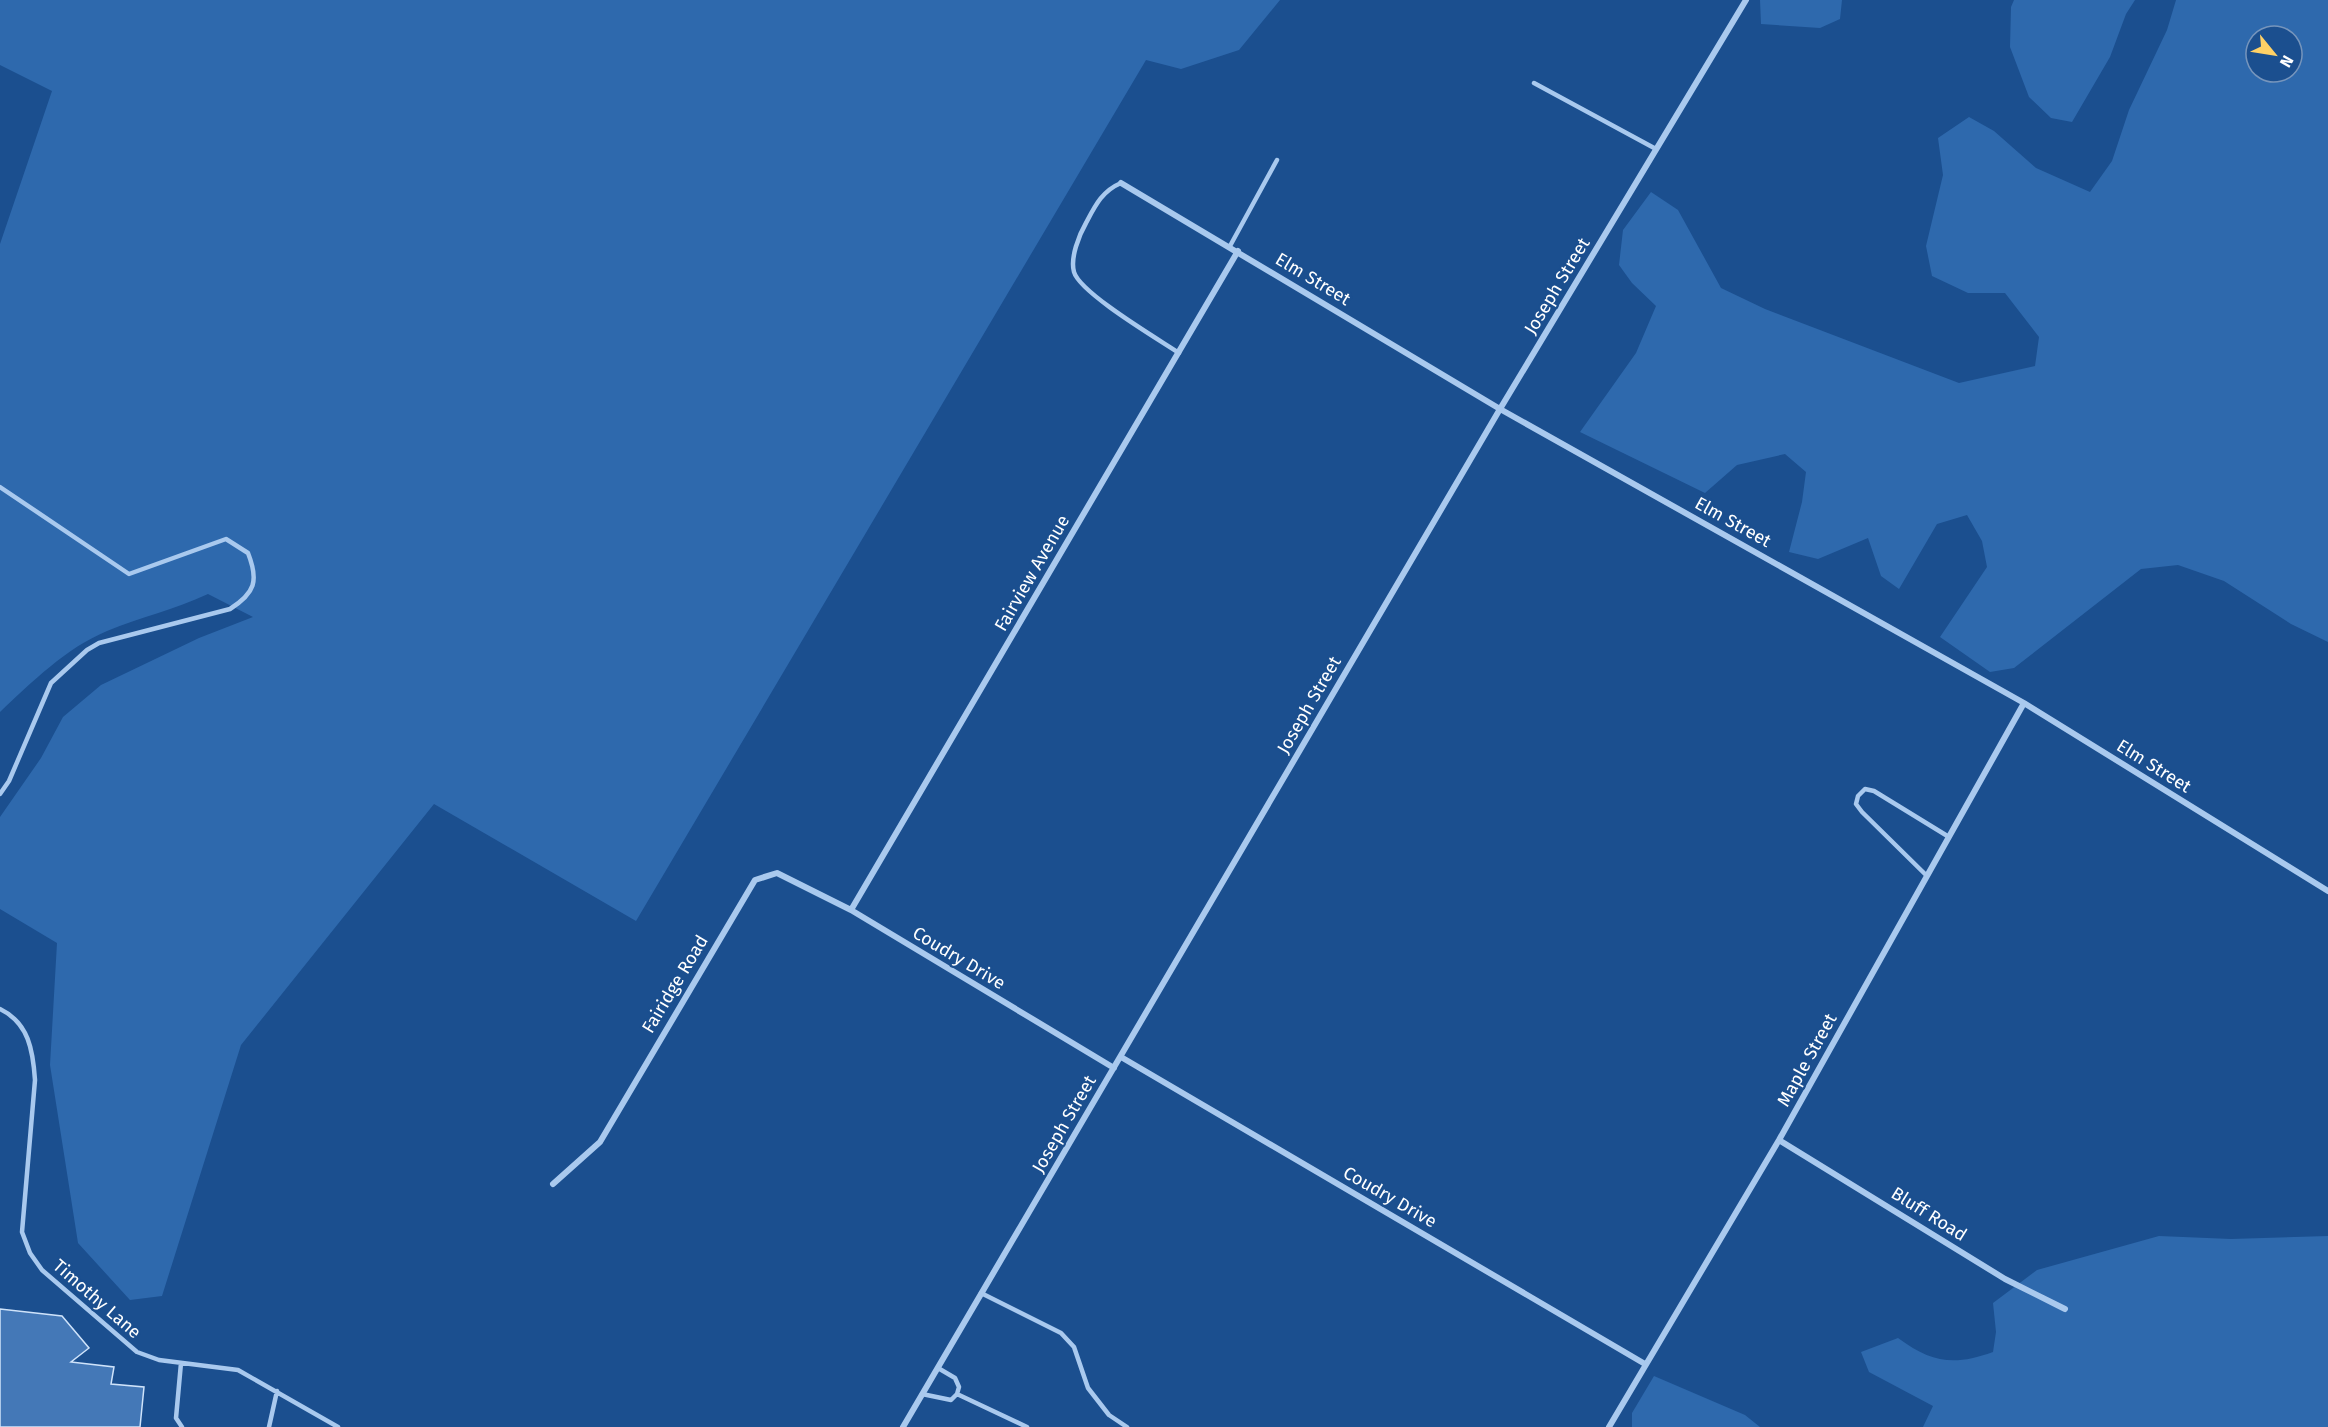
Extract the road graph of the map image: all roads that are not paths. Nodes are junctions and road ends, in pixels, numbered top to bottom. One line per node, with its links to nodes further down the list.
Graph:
1 (1746, 0): 3 (street, Joseph Street)
2 (1534, 83): 3 (lane)
3 (1656, 149): 9 (street, Joseph Street)
4 (1277, 159): 6 (lane)
5 (1121, 183): 6 (street, Elm Street); 8 (lane)
6 (1230, 246): 7 (street, Elm Street)
7 (1239, 251): 8 (street, Fairview Avenue); 9 (street, Elm Street)
8 (1179, 353): 16 (street, Fairview Avenue)
9 (1500, 409): 11 (street, Elm Street); 18 (street, Joseph Street)
10 (0, 487): 12 (lane)
11 (2024, 703): 13 (street, Maple Street); 15 (street, Elm Street)
12 (0, 794)
13 (1949, 837): 14 (street, Maple Street); 14 (lane)
14 (1927, 876): 20 (street, Maple Street)
15 (2328, 891)
16 (851, 910): 19 (street, Coudry Drive); 21 (street, Fairidge Road)
17 (0, 1009): 24 (lane, Timothy Lane)
18 (1120, 1057): 19 (street, Joseph Street); 25 (street, Coudry Drive)
19 (1114, 1068): 22 (street, Joseph Street)
20 (1779, 1140): 23 (street, Bluff Road); 25 (street, Maple Street)
21 (554, 1184)
22 (981, 1293): 26 (street, Joseph Street); 35 (lane)
23 (2065, 1309)
24 (182, 1363): 27 (lane, Timothy Lane); 30 (lane)
25 (1645, 1364): 36 (street, Maple Street)
26 (938, 1368): 28 (street, Joseph Street); 29 (lane)
27 (277, 1390): 31 (lane); 32 (lane, Timothy Lane)
28 (922, 1394): 29 (lane); 33 (street, Joseph Street)
29 (957, 1394): 34 (lane)
30 (182, 1427)
31 (269, 1427)
32 (338, 1427)
33 (903, 1427)
34 (1027, 1427)
35 (1127, 1427)
36 (1609, 1427)

